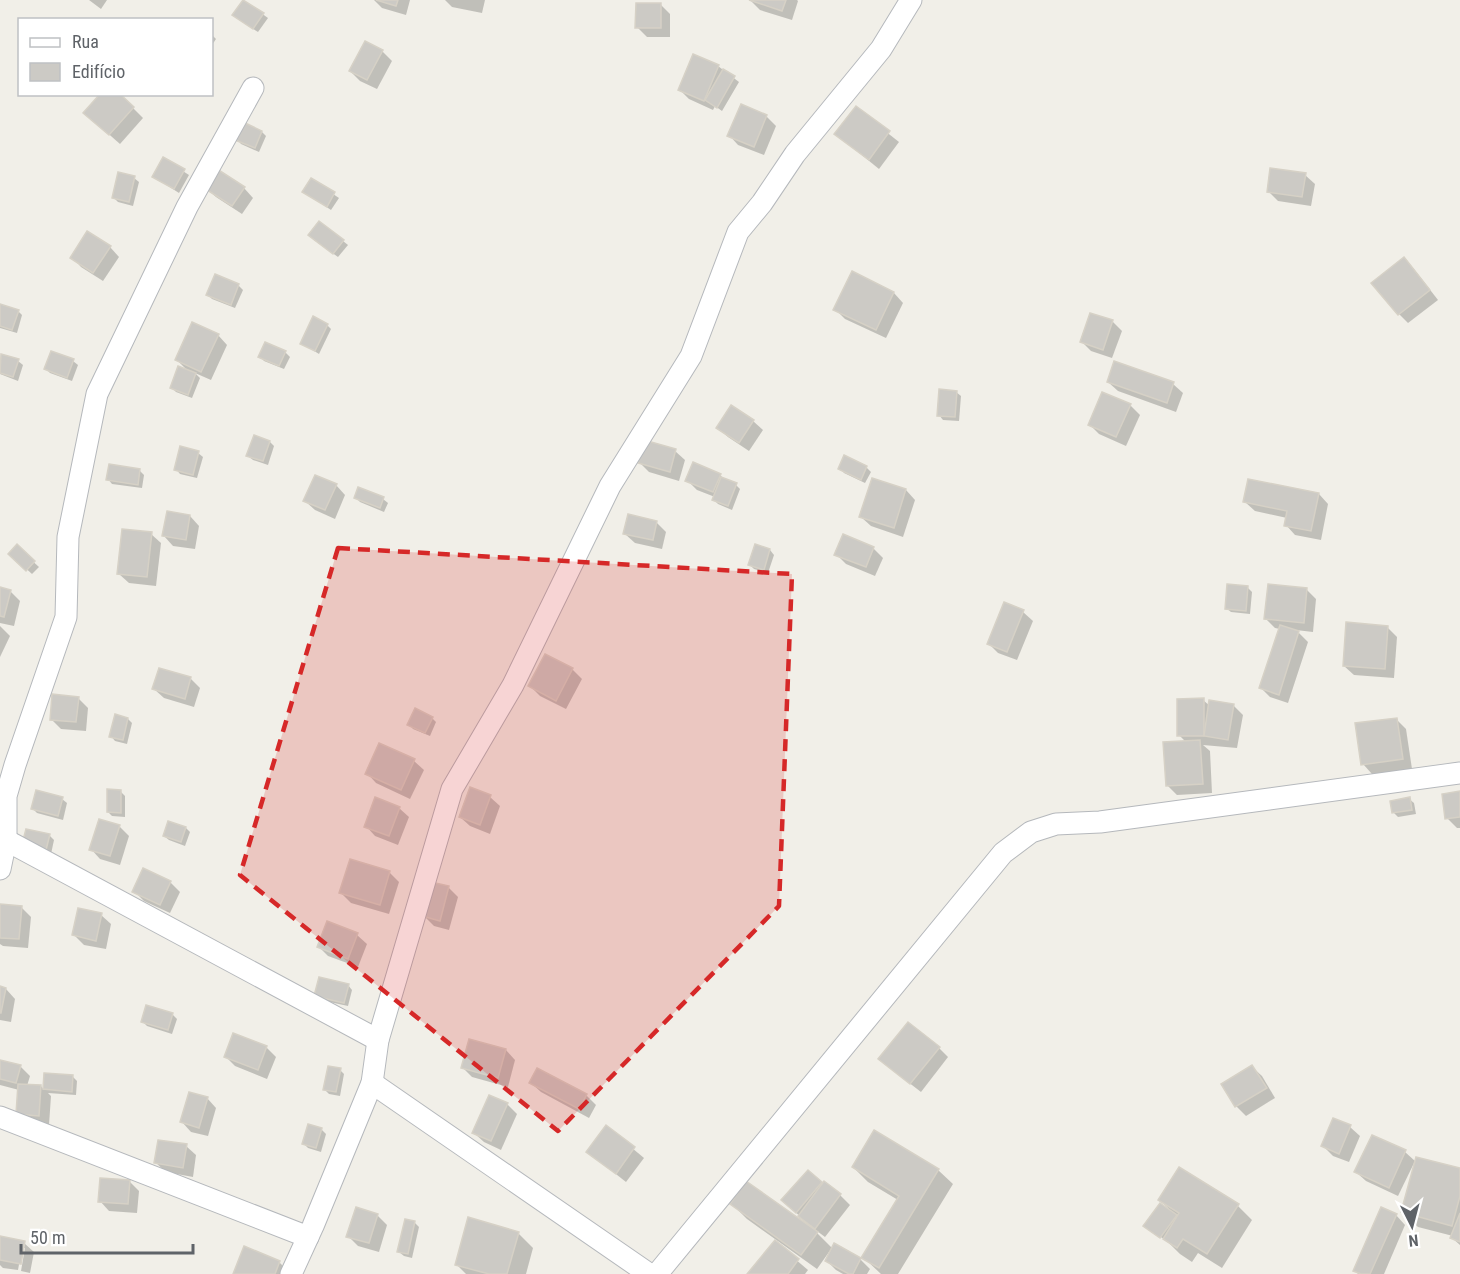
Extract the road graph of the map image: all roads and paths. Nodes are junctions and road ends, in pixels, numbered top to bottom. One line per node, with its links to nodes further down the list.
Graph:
1 (911, 0): 6 (street)
2 (252, 88): 4 (street)
3 (1460, 773): 12 (street)
4 (3, 839): 5 (street); 6 (street)
5 (0, 869)
6 (378, 1040): 7 (street)
7 (372, 1083): 9 (street); 11 (street)
8 (0, 1117): 9 (street)
9 (308, 1237): 10 (street)
10 (291, 1274)
11 (649, 1274)
12 (657, 1274)

